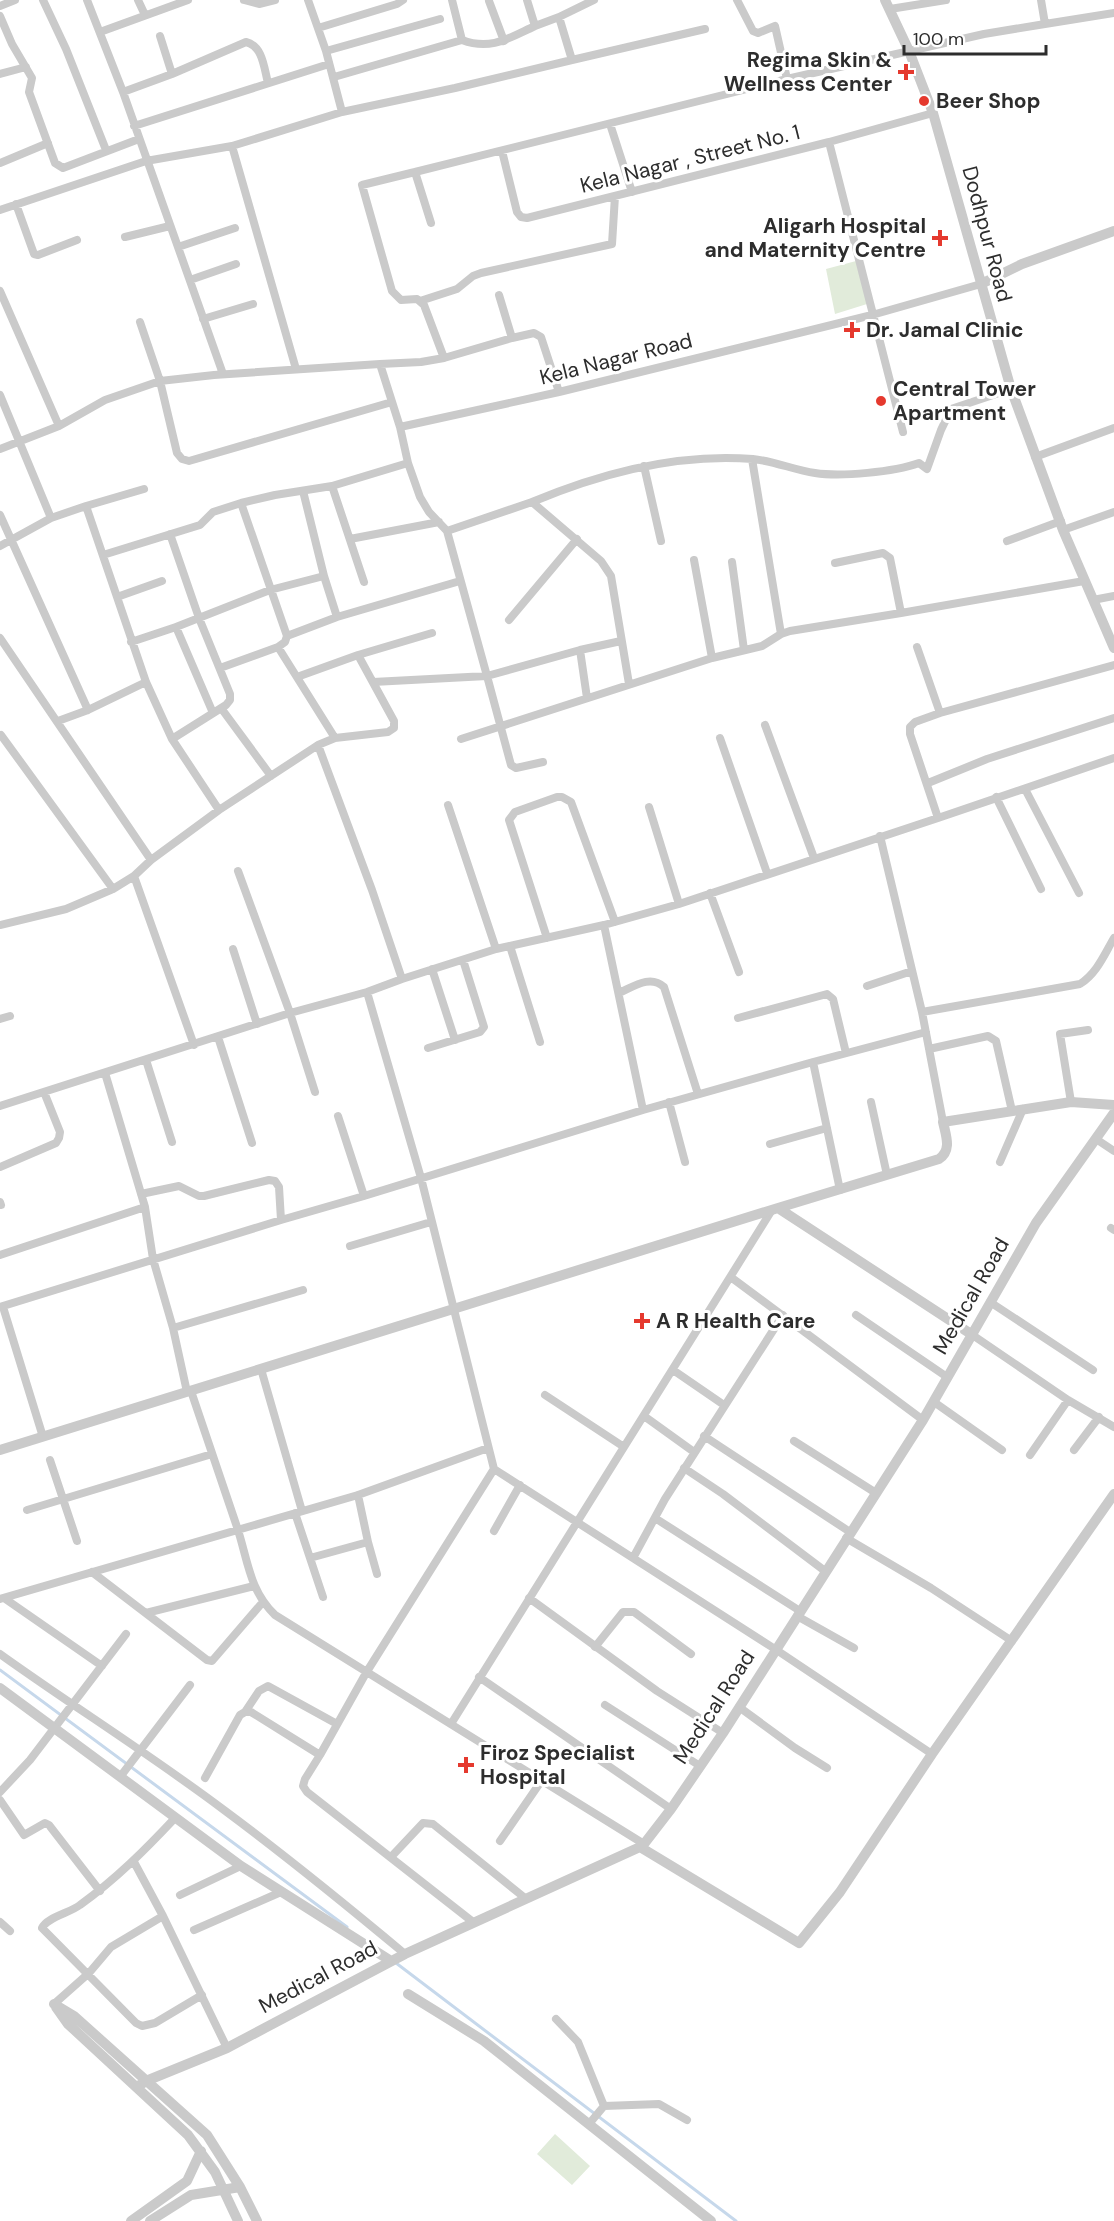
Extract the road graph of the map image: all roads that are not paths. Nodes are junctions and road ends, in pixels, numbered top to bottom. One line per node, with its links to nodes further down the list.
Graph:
1 (15, 0): 18 (street)
2 (42, 0): 51 (street)
3 (87, 0): 28 (street)
4 (138, 0): 20 (street)
5 (188, 0): 20 (street)
6 (244, 0): 7 (street)
7 (275, 0)
8 (308, 0): 26 (street)
9 (404, 0): 26 (street)
10 (452, 0): 30 (street)
11 (527, 0): 25 (street)
12 (738, 0): 40 (street)
13 (946, 0): 17 (street)
14 (1041, 0): 24 (street)
15 (489, 1): 31 (street)
16 (589, 1): 22 (street)
17 (887, 5): 33 (street, Dodhpur Road)
18 (0, 6)
19 (1114, 13): 24 (street)
20 (145, 15): 28 (street)
21 (0, 16): 36 (street)
22 (559, 17): 25 (street); 34 (street)
23 (440, 19): 32 (street)
24 (1045, 24): 33 (street)
25 (535, 26): 31 (street)
26 (318, 28): 32 (street)
27 (705, 29): 34 (street)
28 (100, 32): 42 (street)
29 (160, 36): 38 (street)
30 (462, 40): 31 (street); 39 (street)
31 (504, 40)
32 (326, 51): 35 (street)
33 (909, 51): 40 (street); 44 (street, Dodhpur Road)
34 (572, 60): 43 (street)
35 (329, 64): 39 (street); 41 (street)
36 (26, 67): 37 (street); 49 (street)
37 (0, 74)
38 (172, 74): 41 (street); 42 (street)
39 (334, 77): 43 (street)
40 (787, 79): 45 (street)
41 (268, 83): 46 (street)
42 (123, 92): 46 (street)
43 (342, 112): 50 (street)
44 (933, 114): 48 (street, Kela Nagar , Street No. 1); 69 (street, Dodhpur Road)
45 (610, 124): 52 (street); 56 (street)
46 (134, 126): 47 (street)
47 (139, 139): 51 (street); 53 (street)
48 (829, 142): 56 (street, Kela Nagar , Street No. 1); 74 (street)
49 (48, 143): 51 (street); 54 (street)
50 (232, 146): 53 (street); 80 (street)
51 (106, 150)
52 (502, 152): 55 (street); 57 (street, Kela Nagar , Street No. 1)
53 (146, 161): 58 (street); 61 (street)
54 (0, 163)
55 (415, 172): 60 (street); 72 (street)
56 (632, 192): 57 (street, Kela Nagar , Street No. 1)
57 (615, 196): 72 (street)
58 (16, 204): 59 (street); 65 (street)
59 (0, 210)
60 (430, 223)
61 (170, 226): 64 (street); 66 (street)
62 (235, 228): 66 (street)
63 (1114, 231): 69 (street)
64 (125, 237)
65 (77, 240)
66 (178, 246): 68 (street)
67 (236, 264): 68 (street)
68 (189, 280): 75 (street)
69 (981, 284): 74 (street, Kela Nagar Road); 83 (street, Dodhpur Road)
70 (0, 291): 87 (street)
71 (500, 295): 77 (street)
72 (420, 301): 78 (street)
73 (253, 304): 75 (street)
74 (872, 315): 84 (street, Kela Nagar Road); 90 (street)
75 (203, 319): 81 (street)
76 (140, 322): 82 (street)
77 (512, 338): 78 (street); 84 (street)
78 (444, 358): 79 (street)
79 (380, 364): 80 (street); 86 (street)
80 (296, 369): 81 (street)
81 (223, 374): 82 (street)
82 (160, 381): 86 (street); 87 (street)
83 (1011, 389): 93 (street, Dodhpur Road); 94 (street)
84 (559, 392): 88 (street, Kela Nagar Road)
85 (0, 395): 91 (street)
86 (392, 402): 88 (street)
87 (59, 426): 91 (street)
88 (400, 427): 95 (street)
89 (1114, 428): 93 (street)
90 (903, 432)
91 (19, 442): 92 (street); 105 (street)
92 (0, 449)
93 (1035, 457): 107 (street, Dodhpur Road)
94 (752, 459): 96 (street); 135 (street)
95 (408, 463): 97 (street); 106 (street)
96 (644, 466): 101 (street); 113 (street)
97 (332, 486): 99 (street); 110 (street)
98 (144, 489): 102 (street)
99 (303, 491): 100 (street); 120 (street)
100 (241, 502): 109 (street); 125 (street)
101 (532, 502): 108 (street); 111 (street)
102 (86, 506): 105 (street); 116 (street)
103 (1114, 512): 107 (street)
104 (0, 515): 112 (street)
105 (51, 518): 112 (street)
106 (439, 522): 108 (street); 110 (street)
107 (1062, 526): 114 (street); 123 (street, Dodhpur Road)
108 (447, 531): 122 (street)
109 (170, 534): 116 (street); 131 (street)
110 (350, 539): 124 (street)
111 (577, 539): 132 (street); 138 (street)
112 (12, 541): 115 (street); 156 (street)
113 (661, 541)
114 (1007, 541)
115 (0, 546)
116 (103, 555): 127 (street)
117 (694, 560): 146 (street)
118 (732, 561): 144 (street)
119 (835, 563): 129 (street)
120 (324, 576): 125 (street); 130 (street)
121 (162, 581): 127 (street)
122 (460, 581): 130 (street); 149 (street)
123 (1084, 581): 128 (street, Dodhpur Road); 129 (street)
124 (364, 582)
125 (270, 590): 131 (street); 136 (street)
126 (1114, 596): 128 (street)
127 (117, 597): 139 (street)
128 (1093, 600): 140 (street, Dodhpur Road)
129 (901, 613): 135 (street)
130 (337, 617): 136 (street)
131 (199, 618): 133 (street); 148 (street)
132 (509, 620)
133 (176, 627): 139 (street); 157 (street)
134 (432, 633): 145 (street)
135 (781, 634): 144 (street)
136 (287, 636): 141 (street)
137 (0, 638): 160 (street)
138 (621, 641): 143 (street); 153 (street)
139 (131, 642): 151 (street)
140 (1113, 643)
141 (278, 647): 148 (street); 150 (street)
142 (917, 647): 158 (street)
143 (579, 650): 149 (street); 154 (street)
144 (744, 650): 146 (street)
145 (358, 655): 150 (street); 152 (street)
146 (712, 658): 153 (street)
147 (1114, 665): 158 (street)
148 (220, 668): 155 (street)
149 (487, 676): 152 (street); 162 (street)
150 (297, 677): 164 (street)
151 (146, 682): 156 (street); 167 (street)
152 (373, 682): 164 (street)
153 (629, 684): 154 (street)
154 (587, 698): 162 (street)
155 (221, 708): 157 (street); 171 (street)
156 (88, 710): 160 (street)
157 (213, 713): 167 (street)
158 (940, 713): 172 (street)
159 (1114, 718): 172 (street)
160 (58, 721): 181 (street)
161 (765, 725): 180 (street)
162 (501, 726): 165 (street); 170 (street)
163 (1, 735): 185 (street)
164 (335, 738): 168 (street)
165 (461, 738)
166 (720, 738): 183 (street)
167 (172, 739): 177 (street)
168 (318, 745): 171 (street); 202 (street)
169 (1114, 758): 173 (street)
170 (543, 762)
171 (271, 777): 177 (street)
172 (928, 783): 178 (street)
173 (1025, 789): 174 (street); 188 (street)
174 (996, 797): 178 (street); 186 (street)
175 (448, 805): 197 (street)
176 (649, 807): 189 (street)
177 (219, 810): 181 (street)
178 (938, 818): 179 (street)
179 (880, 836): 180 (street); 200 (street)
180 (814, 858): 183 (street)
181 (151, 860): 184 (street)
182 (238, 871): 207 (street)
183 (767, 873): 187 (street)
184 (134, 876): 185 (street); 217 (street)
185 (113, 889): 191 (street)
186 (1041, 889)
187 (710, 893): 189 (street); 201 (street)
188 (1079, 893)
189 (679, 904): 190 (street)
190 (615, 922): 192 (street); 193 (street)
191 (0, 925)
192 (604, 925): 193 (street); 205 (street)
193 (547, 938): 195 (street)
194 (1114, 938): 206 (street)
195 (510, 946): 197 (street); 216 (street)
196 (233, 949): 211 (street)
197 (496, 949): 198 (street)
198 (463, 960): 199 (street); 215 (street)
199 (432, 969): 202 (street); 215 (street)
200 (912, 971): 203 (street); 206 (street)
201 (740, 972)
202 (402, 979): 204 (street)
203 (867, 986)
204 (367, 992): 207 (street); 247 (street)
205 (618, 993): 226 (street); 232 (street)
206 (922, 1012): 213 (street)
207 (290, 1013): 211 (street); 225 (street)
208 (10, 1016): 210 (street)
209 (738, 1018): 220 (street)
210 (0, 1019)
211 (257, 1024): 214 (street)
212 (1088, 1030): 229 (street)
213 (926, 1032): 219 (street); 220 (street)
214 (218, 1037): 217 (street); 240 (street)
215 (455, 1040): 218 (street)
216 (540, 1042)
217 (194, 1045): 221 (street)
218 (428, 1048)
219 (929, 1049): 233 (street); 236 (street)
220 (846, 1053): 222 (street)
221 (146, 1060): 223 (street); 239 (street)
222 (813, 1062): 226 (street); 237 (street)
223 (105, 1073): 224 (street); 249 (street)
224 (45, 1092): 231 (street); 245 (street)
225 (315, 1092)
226 (698, 1094): 227 (street)
227 (669, 1102): 232 (street); 243 (street)
228 (872, 1102): 246 (street)
229 (1071, 1102): 230 (street); 233 (street)
230 (1114, 1105)
231 (0, 1106)
232 (643, 1110): 247 (street)
233 (1017, 1110): 236 (street); 244 (street)
234 (1114, 1113): 238 (street, Medical Road)
235 (338, 1116): 250 (street)
236 (943, 1122): 246 (street)
237 (827, 1128): 241 (street); 248 (street)
238 (1096, 1139): 242 (street); 260 (street, Medical Road)
239 (172, 1142)
240 (252, 1143)
241 (770, 1144)
242 (1114, 1151)
243 (685, 1162)
244 (1000, 1162)
245 (0, 1167)
246 (887, 1176): 248 (street)
247 (421, 1178): 250 (street); 254 (street)
248 (840, 1190): 252 (street)
249 (141, 1194): 251 (street); 253 (street)
250 (364, 1196): 253 (street)
251 (145, 1207): 256 (street); 257 (street)
252 (775, 1209): 258 (street); 262 (street); 266 (street)
253 (281, 1220): 257 (street)
254 (431, 1222): 255 (street); 262 (street)
255 (350, 1246)
256 (0, 1255)
257 (153, 1259): 261 (street); 265 (street)
258 (732, 1278): 263 (street); 268 (street)
259 (303, 1290): 265 (street)
260 (990, 1302): 266 (street, Medical Road); 269 (street)
261 (1, 1307): 281 (street)
262 (453, 1310): 267 (street); 284 (street)
263 (783, 1315): 275 (street); 278 (street)
264 (856, 1315): 270 (street)
265 (173, 1328): 271 (street)
266 (971, 1334): 270 (street, Medical Road); 273 (street)
267 (261, 1369): 271 (street); 300 (street)
268 (673, 1370): 275 (street); 276 (street)
269 (1093, 1370)
270 (948, 1377): 274 (street, Medical Road)
271 (189, 1391): 281 (street); 289 (street)
272 (545, 1395): 283 (street)
273 (1068, 1400): 277 (street); 290 (street)
274 (934, 1402): 278 (street, Medical Road); 286 (street)
275 (724, 1405): 280 (street)
276 (644, 1416): 283 (street); 288 (street)
277 (1098, 1417): 279 (street); 287 (street)
278 (923, 1420): 295 (street, Medical Road)
279 (1114, 1427)
280 (704, 1436): 288 (street); 305 (street)
281 (42, 1437): 285 (street)
282 (794, 1442): 295 (street)
283 (624, 1447): 302 (street)
284 (488, 1448): 293 (street); 297 (street)
285 (0, 1450)
286 (1002, 1450)
287 (1074, 1450)
288 (694, 1452): 292 (street)
289 (212, 1454): 298 (street); 303 (street)
290 (1030, 1455)
291 (50, 1460): 298 (street)
292 (684, 1468): 301 (street); 310 (street)
293 (494, 1469): 294 (street); 328 (street)
294 (520, 1485): 302 (street); 304 (street)
295 (876, 1492): 305 (street, Medical Road)
296 (1114, 1494): 321 (street)
297 (358, 1495): 300 (street); 307 (street)
298 (63, 1499): 299 (street); 306 (street)
299 (27, 1510)
300 (299, 1512): 303 (street); 308 (street)
301 (655, 1518): 309 (street); 319 (street)
302 (578, 1522): 309 (street); 315 (street)
303 (238, 1530): 311 (street); 313 (street)
304 (494, 1531)
305 (848, 1535): 310 (street, Medical Road); 321 (street)
306 (77, 1541)
307 (368, 1542): 308 (street); 312 (street)
308 (310, 1558): 314 (street)
309 (633, 1558): 324 (street)
310 (825, 1571): 319 (street, Medical Road)
311 (92, 1572): 316 (street); 318 (street)
312 (376, 1575)
313 (254, 1586): 317 (street); 318 (street)
314 (323, 1598)
315 (529, 1598): 322 (street); 329 (street)
316 (2, 1599): 327 (street)
317 (262, 1603): 318 (street); 328 (street)
318 (146, 1613)
319 (798, 1613): 323 (street); 324 (street, Medical Road)
320 (126, 1634): 327 (street)
321 (1012, 1641): 341 (street)
322 (595, 1647): 326 (street); 339 (street)
323 (854, 1648)
324 (775, 1649): 334 (street, Medical Road); 341 (street)
325 (0, 1653): 333 (street)
326 (691, 1654)
327 (102, 1666): 333 (street)
328 (366, 1672): 336 (street); 337 (street)
329 (479, 1677): 337 (street); 350 (street)
330 (190, 1685): 340 (street)
331 (0, 1688): 338 (street)
332 (605, 1705): 343 (street)
333 (72, 1706): 338 (street); 340 (street)
334 (739, 1707): 339 (street, Medical Road); 344 (street)
335 (245, 1712): 336 (street); 342 (street); 346 (street)
336 (337, 1724): 342 (street)
337 (451, 1724): 347 (street)
338 (54, 1728): 345 (street); 348 (street)
339 (723, 1733): 343 (street, Medical Road)
340 (139, 1754): 345 (street); 366 (street)
341 (932, 1754): 353 (street)
342 (320, 1755): 354 (street)
343 (700, 1766): 350 (street, Medical Road)
344 (827, 1768)
345 (120, 1777): 351 (street)
346 (205, 1778)
347 (542, 1780): 352 (street); 353 (street)
348 (0, 1792)
349 (0, 1800): 357 (street)
350 (671, 1809): 353 (street, Medical Road)
351 (175, 1818): 355 (street); 356 (street)
352 (500, 1840)
353 (642, 1845): 360 (street, Medical Road)
354 (391, 1857): 360 (street); 363 (street)
355 (134, 1862): 357 (street); 361 (street)
356 (242, 1866): 358 (street); 359 (street)
357 (100, 1891): 368 (street)
358 (280, 1892): 364 (street); 367 (street)
359 (180, 1894)
360 (525, 1898): 363 (street, Medical Road)
361 (163, 1916): 368 (street); 370 (street)
362 (0, 1922): 365 (street)
363 (473, 1922): 366 (street, Medical Road)
364 (194, 1929)
365 (10, 1931)
366 (405, 1954): 367 (street, Medical Road)
367 (391, 1961): 373 (street, Medical Road)
368 (89, 1973): 370 (street); 371 (street)
369 (408, 1994): 377 (street)
370 (202, 1995): 373 (street)
371 (54, 2004): 374 (street)
372 (556, 2019): 375 (street)
373 (227, 2048): 374 (street, Medical Road)
374 (141, 2084): 378 (street); 379 (street)
375 (604, 2106): 376 (street); 377 (street)
376 (687, 2120)
377 (589, 2124): 385 (street)
378 (201, 2151): 380 (street); 381 (street)
379 (240, 2187): 380 (street); 384 (street)
380 (223, 2189): 382 (street); 383 (street)
381 (131, 2221)
382 (150, 2221)
383 (238, 2221)
384 (257, 2221)
385 (711, 2221)

